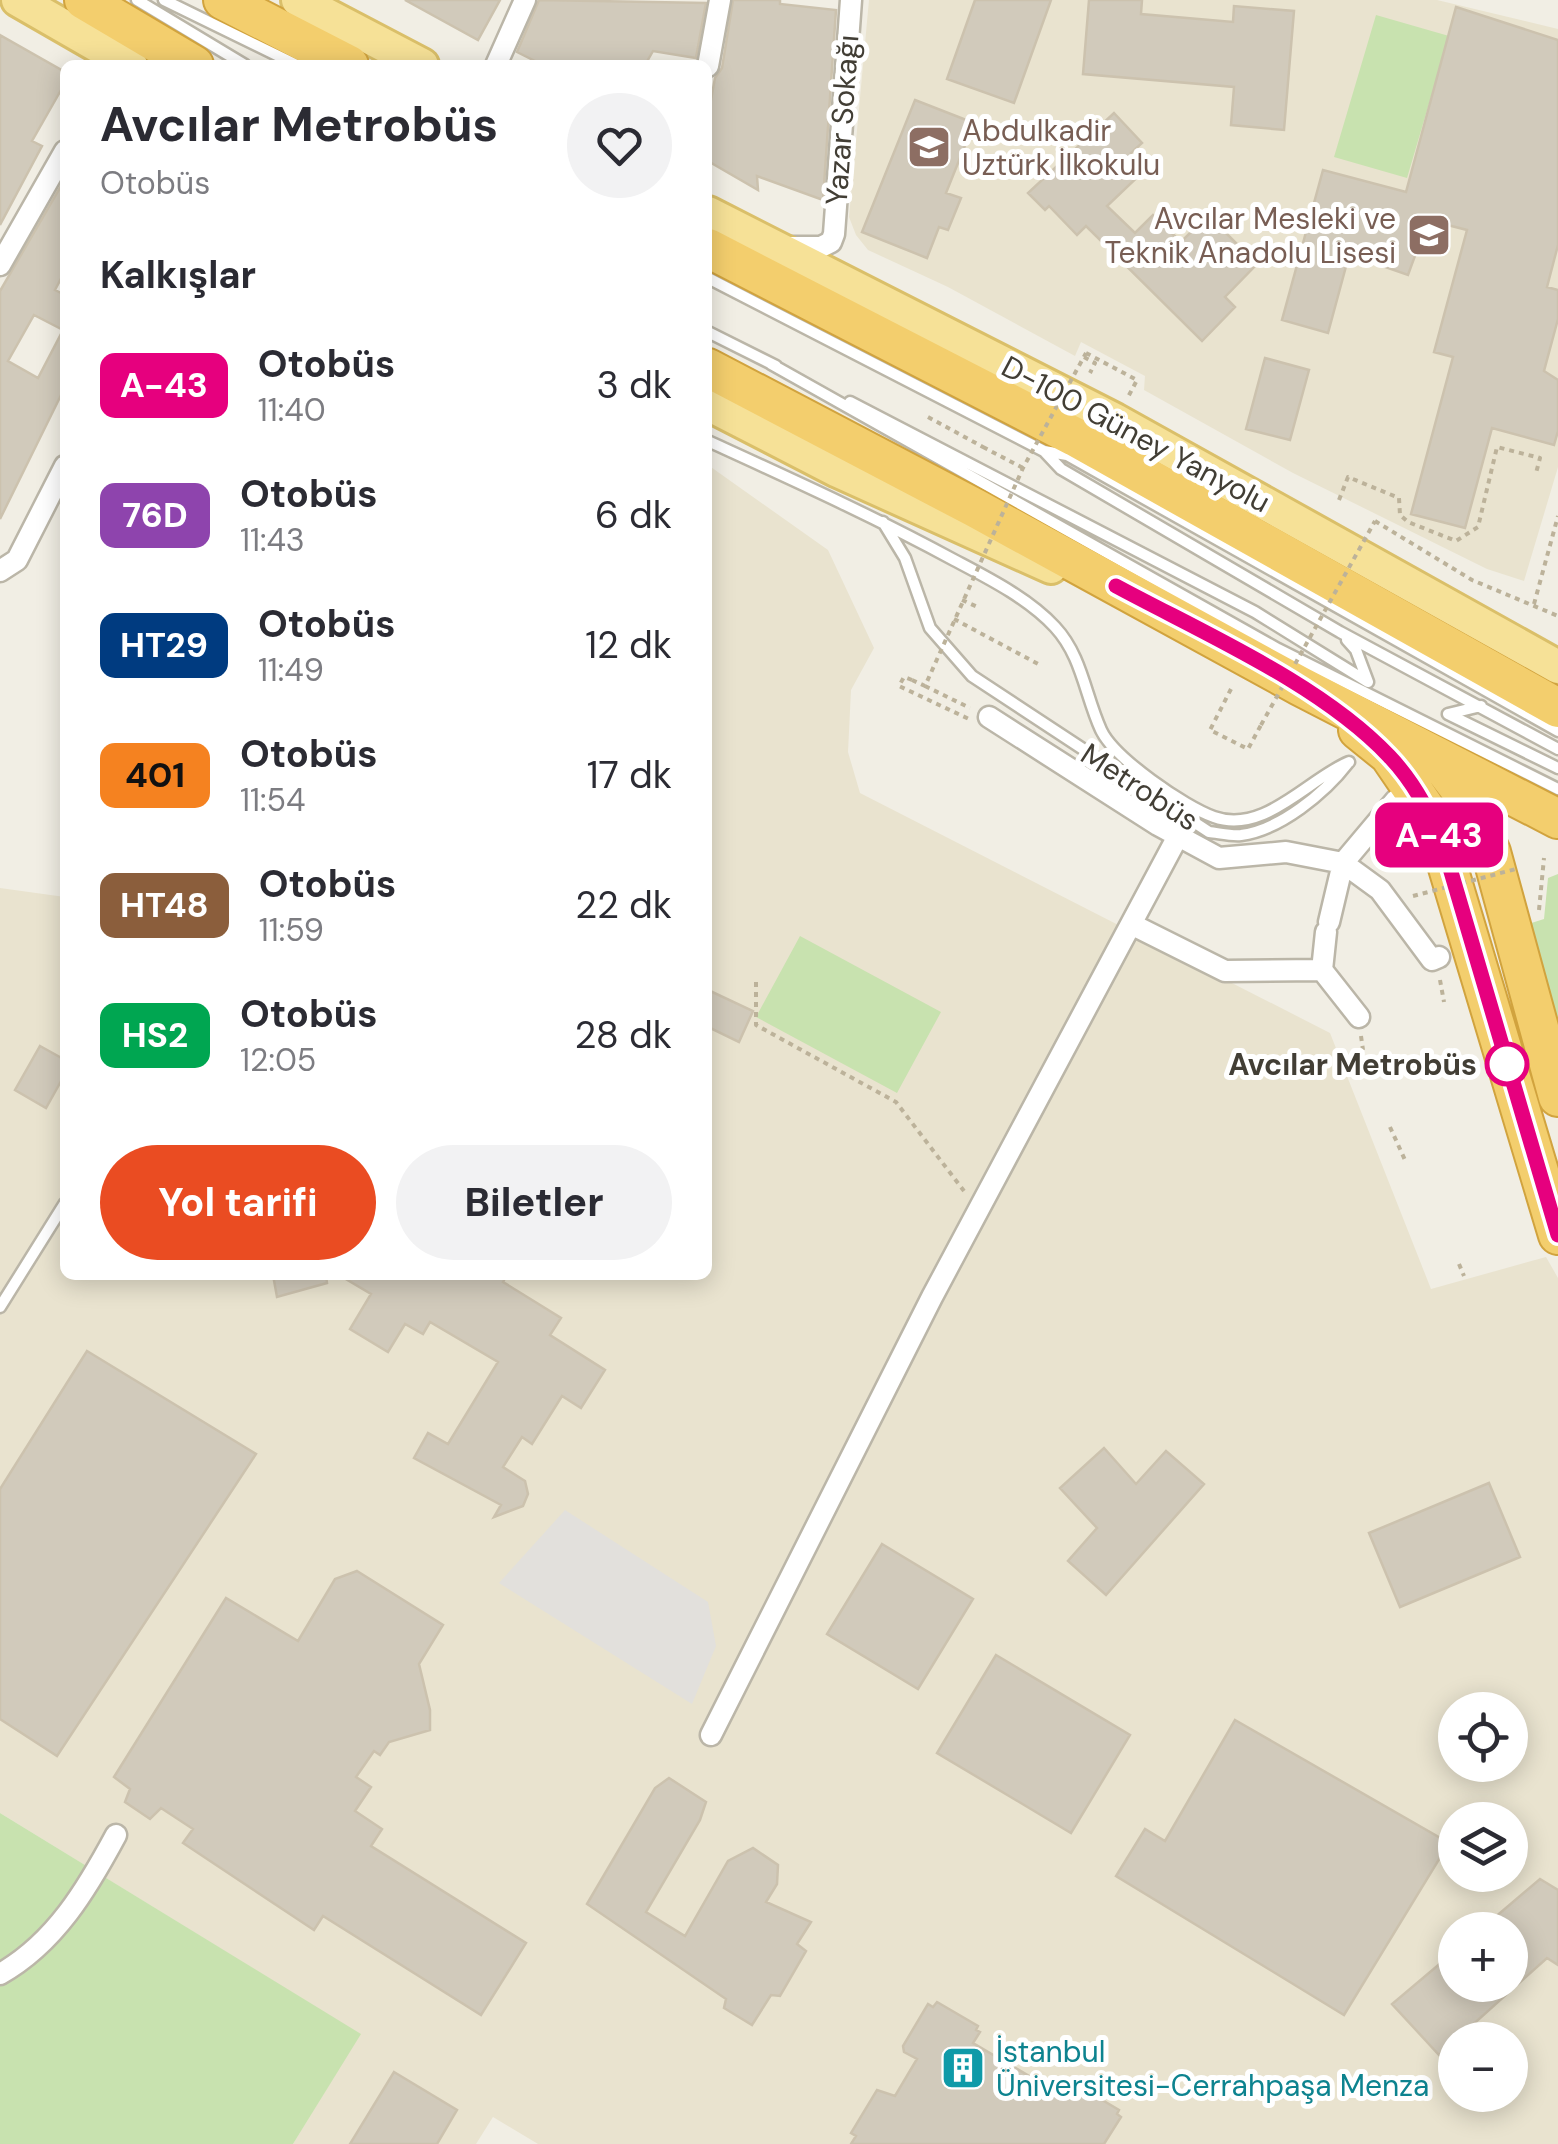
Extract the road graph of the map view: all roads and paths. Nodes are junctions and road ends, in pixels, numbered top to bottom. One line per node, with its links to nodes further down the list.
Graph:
1 (18, 0): 10 (main road)
2 (84, 0): 11 (highway)
3 (137, 0): 12 (lane)
4 (164, 0): 13 (lane)
5 (223, 0): 14 (highway)
6 (525, 0): 16 (street)
7 (720, 0): 17 (street)
8 (851, 0): 20 (street, Yazar Sokağı)
9 (303, 1): 15 (main road)
10 (118, 60)
11 (186, 60)
12 (237, 60)
13 (287, 60)
14 (340, 60)
15 (413, 60)
16 (498, 60)
17 (709, 60)
18 (60, 159): 22 (street)
19 (712, 216): 20 (main road, D-100 Güney Yanyolu)
20 (774, 246): 48 (main road, D-100 Güney Yanyolu)
21 (712, 250): 56 (highway)
22 (0, 266)
23 (712, 280): 33 (lane)
24 (712, 334): 26 (lane)
25 (1085, 355): 28 (path, bridge); 29 (path); 34 (path, bridge)
26 (771, 364): 47 (lane); 62 (lane)
27 (712, 370): 41 (highway)
28 (1090, 372)
29 (1137, 380)
30 (712, 406): 41 (main road)
31 (928, 417): 34 (path)
32 (712, 443): 39 (lane, Metrobüs)
33 (1044, 451): 47 (lane); 58 (lane)
34 (1023, 468): 42 (path, bridge)
35 (1536, 472): 37 (path)
36 (60, 476): 40 (street)
37 (1339, 500)
38 (1558, 516): 43 (path)
39 (882, 521): 39 (lane, Metrobüs)
40 (0, 571)
41 (1116, 586): 53 (highway)
42 (962, 600): 44 (path); 46 (path, bridge)
43 (1534, 604): 45 (path); 54 (path, bridge)
44 (980, 608)
45 (1558, 616)
46 (954, 618): 50 (path); 52 (path, bridge)
47 (1340, 632): 55 (lane)
48 (1491, 632): 49 (main road); 51 (main road, D-100 Güney Yanyolu)
49 (1558, 649)
50 (1040, 665)
51 (1558, 667)
52 (926, 686): 57 (path); 57 (path, bridge)
53 (1300, 686): 60 (highway); 76 (highway)
54 (1232, 688)
55 (1481, 706): 59 (lane); 61 (lane)
56 (1558, 708)
57 (989, 717): 65 (street)
58 (1558, 732)
59 (1558, 748)
60 (1431, 752): 64 (highway); 76 (highway)
61 (1558, 768)
62 (1558, 789)
63 (1396, 800): 67 (street)
64 (1558, 819)
65 (1178, 836): 67 (street); 71 (street)
66 (1544, 858): 70 (path)
67 (1343, 863): 72 (street); 73 (street)
68 (1516, 869): 69 (path, bridge)
69 (1413, 896)
70 (1538, 918)
71 (1131, 924): 73 (street); 79 (street)
72 (1439, 956)
73 (1322, 970): 75 (street)
74 (756, 982): 79 (path)
75 (1360, 1017)
76 (1539, 1114): 81 (highway)
77 (1390, 1127): 78 (path)
78 (1404, 1160)
79 (978, 1210): 85 (street)
80 (60, 1211): 84 (lane)
81 (1558, 1235)
82 (1459, 1264): 83 (path)
83 (1464, 1276)
84 (0, 1307)
85 (710, 1735)
86 (116, 1834): 87 (street)
87 (0, 1974)

